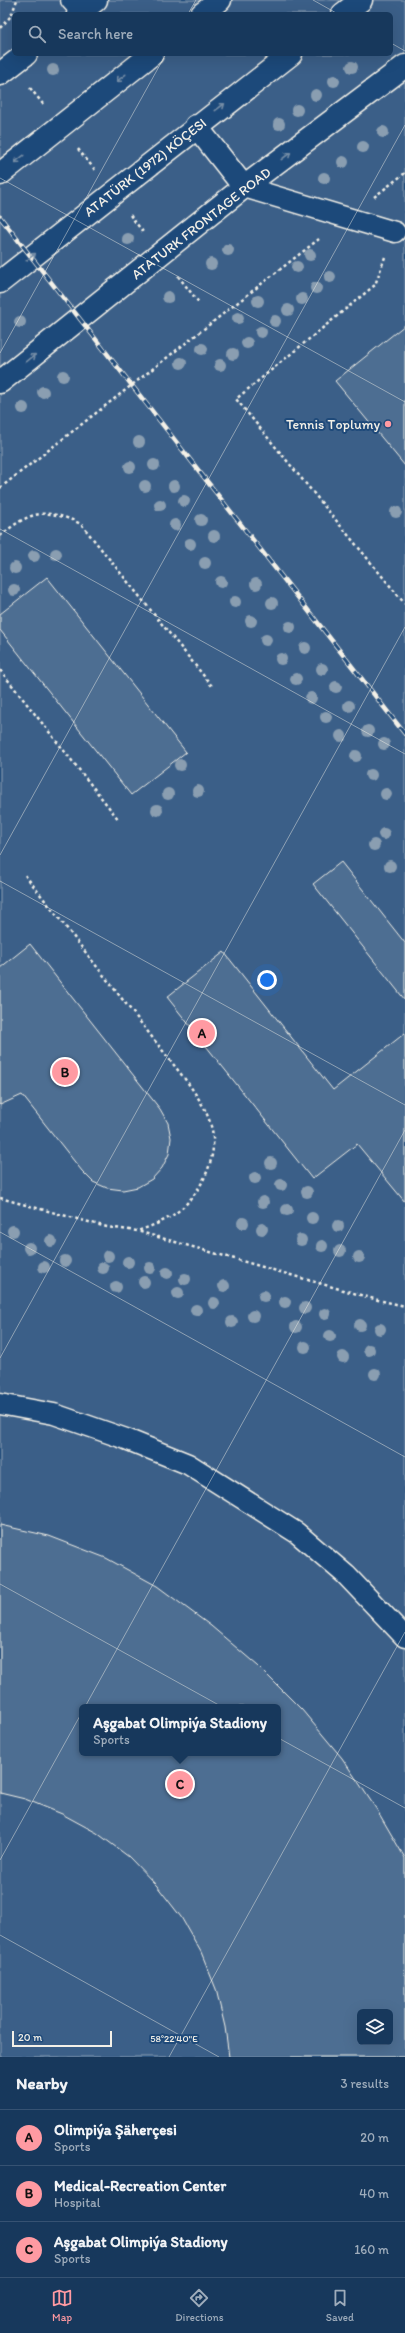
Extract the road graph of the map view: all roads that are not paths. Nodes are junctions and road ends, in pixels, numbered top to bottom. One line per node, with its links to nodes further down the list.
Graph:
1 (220, 0): 3 (main road)
2 (361, 0): 4 (main road)
3 (205, 12)
4 (346, 12)
5 (23, 56): 9 (main road)
6 (149, 56): 11 (main road, one-way to 11)
7 (288, 56): 10 (main road, ATATÜRK (1972) KÖÇESI, one-way to 7)
8 (405, 66): 12 (main road, ATATURK FRONTAGE ROAD, one-way to 8)
9 (0, 74)
10 (196, 126): 12 (main road); 14 (main road, ATATÜRK (1972) KÖÇESI, one-way to 10)
11 (0, 174)
12 (244, 187): 13 (lane); 15 (main road, ATATURK FRONTAGE ROAD, one-way to 12)
13 (395, 232)
14 (0, 282)
15 (0, 382)
16 (0, 1404): 17 (lane)
17 (405, 1637)

